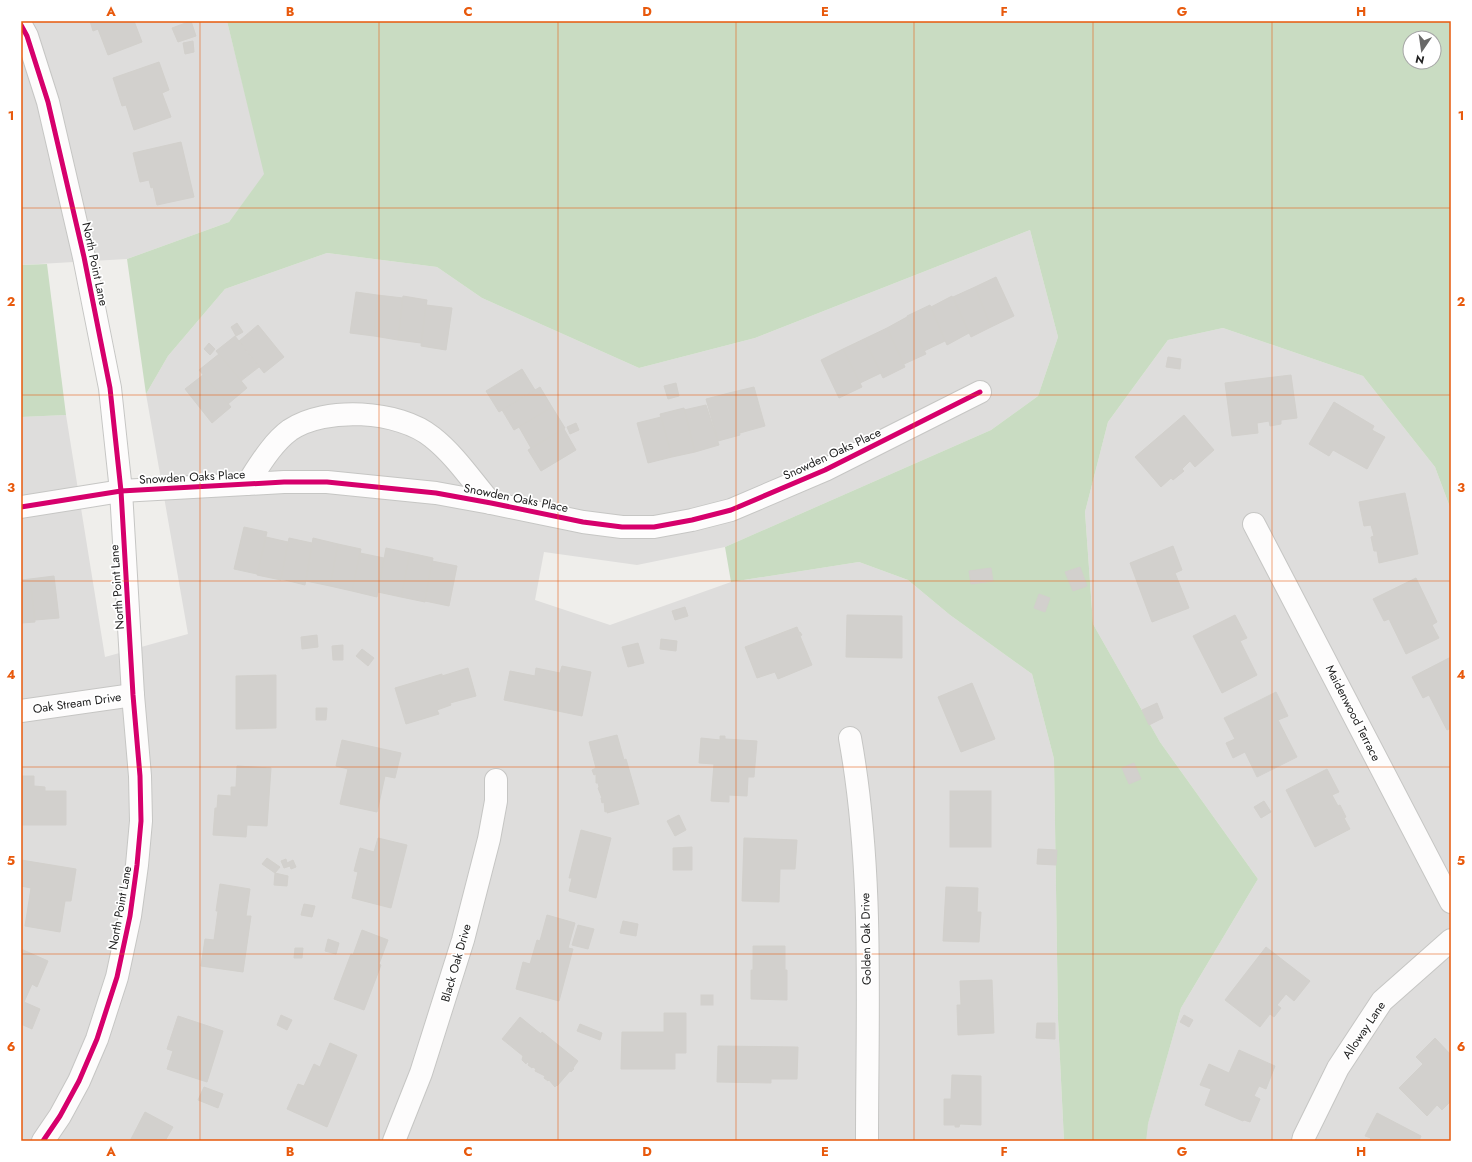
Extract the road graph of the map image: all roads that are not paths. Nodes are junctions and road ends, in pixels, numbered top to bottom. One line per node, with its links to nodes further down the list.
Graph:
1 (21, 25): 4 (street, North Point Lane)
2 (980, 392): 5 (street, Snowden Oaks Place)
3 (247, 484): 4 (street, Snowden Oaks Place); 5 (street, Snowden Oaks Place); 5 (street)
4 (121, 491): 6 (street, Snowden Oaks Place); 8 (street, North Point Lane)
5 (491, 503)
6 (21, 507)
7 (1254, 524): 12 (street, Maidenwood Terrace)
8 (134, 695): 9 (street, Oak Stream Drive); 14 (street, North Point Lane)
9 (21, 711)
10 (850, 738): 16 (street, Golden Oak Drive)
11 (496, 780): 15 (street, Black Oak Drive)
12 (1451, 902)
13 (1451, 940): 17 (street, Alloway Lane)
14 (43, 1141)
15 (394, 1141)
16 (867, 1141)
17 (1303, 1141)

